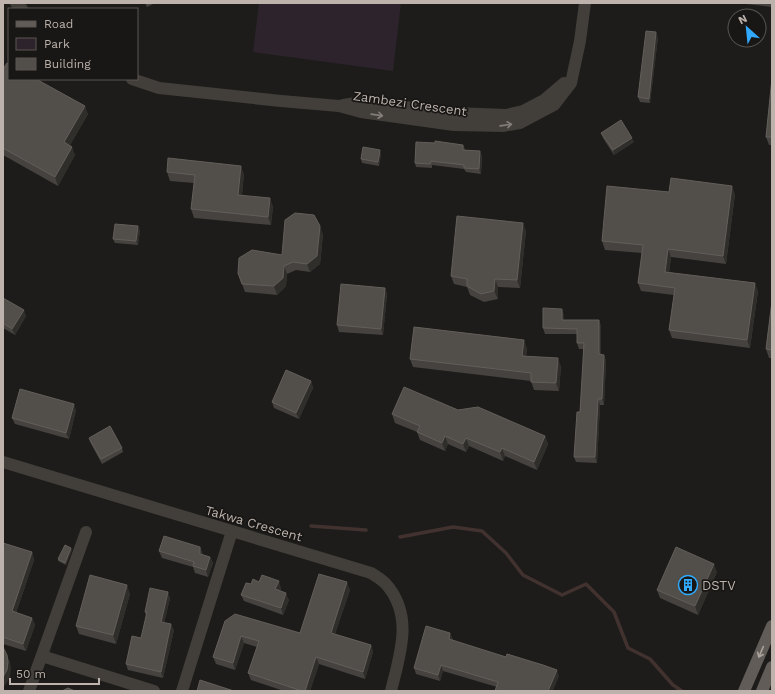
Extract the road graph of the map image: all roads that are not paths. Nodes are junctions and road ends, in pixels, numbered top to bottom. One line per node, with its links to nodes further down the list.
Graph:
1 (585, 3): 2 (street, Zambezi Crescent)
2 (135, 80)
3 (3, 462): 4 (street, Takwa Crescent)
4 (232, 531): 11 (street); 12 (street, Takwa Crescent)
5 (86, 532): 7 (street)
6 (772, 626): 13 (main road, one-way to 13)
7 (42, 656): 9 (street); 10 (street)
8 (772, 666): 14 (main road)
9 (29, 691)
10 (154, 691)
11 (182, 691)
12 (391, 691)
13 (744, 691)
14 (762, 691)

